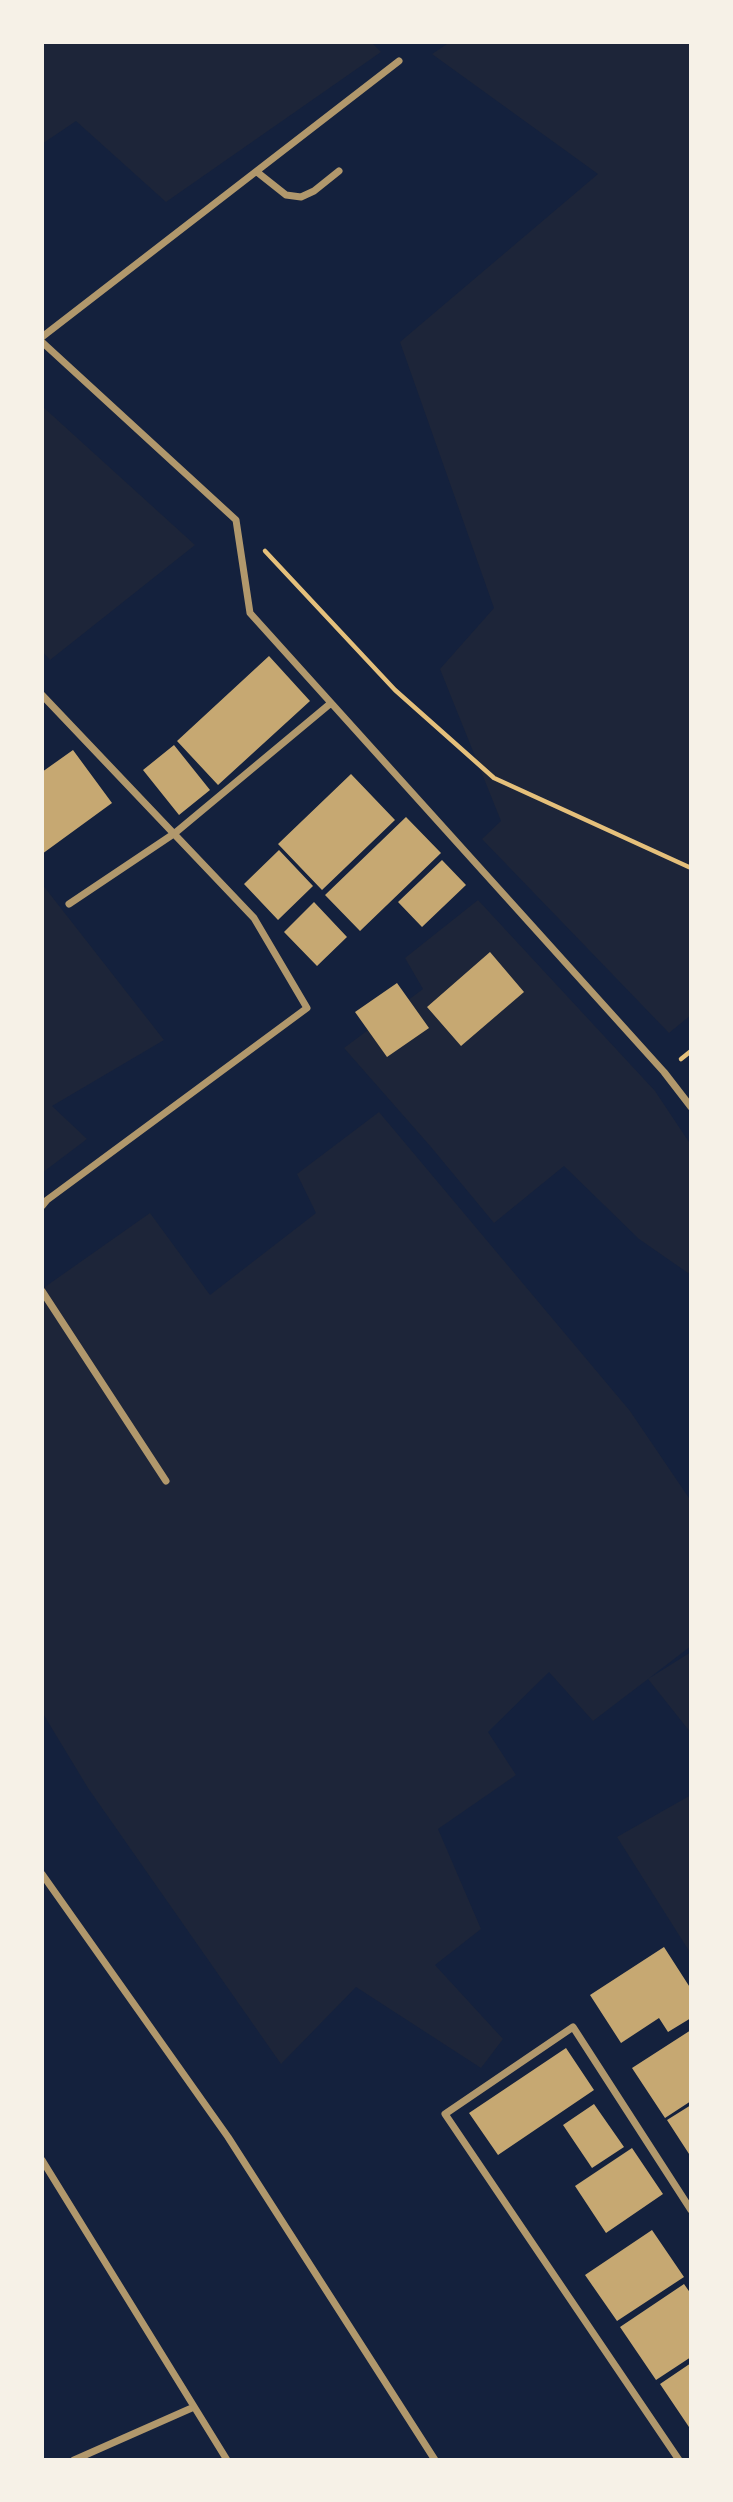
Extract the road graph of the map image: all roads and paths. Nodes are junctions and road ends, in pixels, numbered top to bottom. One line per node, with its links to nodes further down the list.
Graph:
1 (399, 61): 3 (street)
2 (340, 171): 3 (street)
3 (257, 172): 4 (street)
4 (42, 340): 5 (street)
5 (236, 520): 7 (street); 9 (path)
6 (42, 695): 8 (street)
7 (331, 702): 8 (street); 11 (street)
8 (175, 833): 10 (street); 12 (street)
9 (691, 868)
10 (69, 904)
11 (691, 1107)
12 (42, 1206)
13 (42, 1291): 14 (street)
14 (166, 1481)
15 (42, 1874): 21 (street)
16 (42, 2160): 18 (street)
17 (691, 2210): 22 (street)
18 (194, 2407): 19 (street); 20 (street)
19 (74, 2460)
20 (227, 2460)
21 (435, 2460)
22 (679, 2460)

